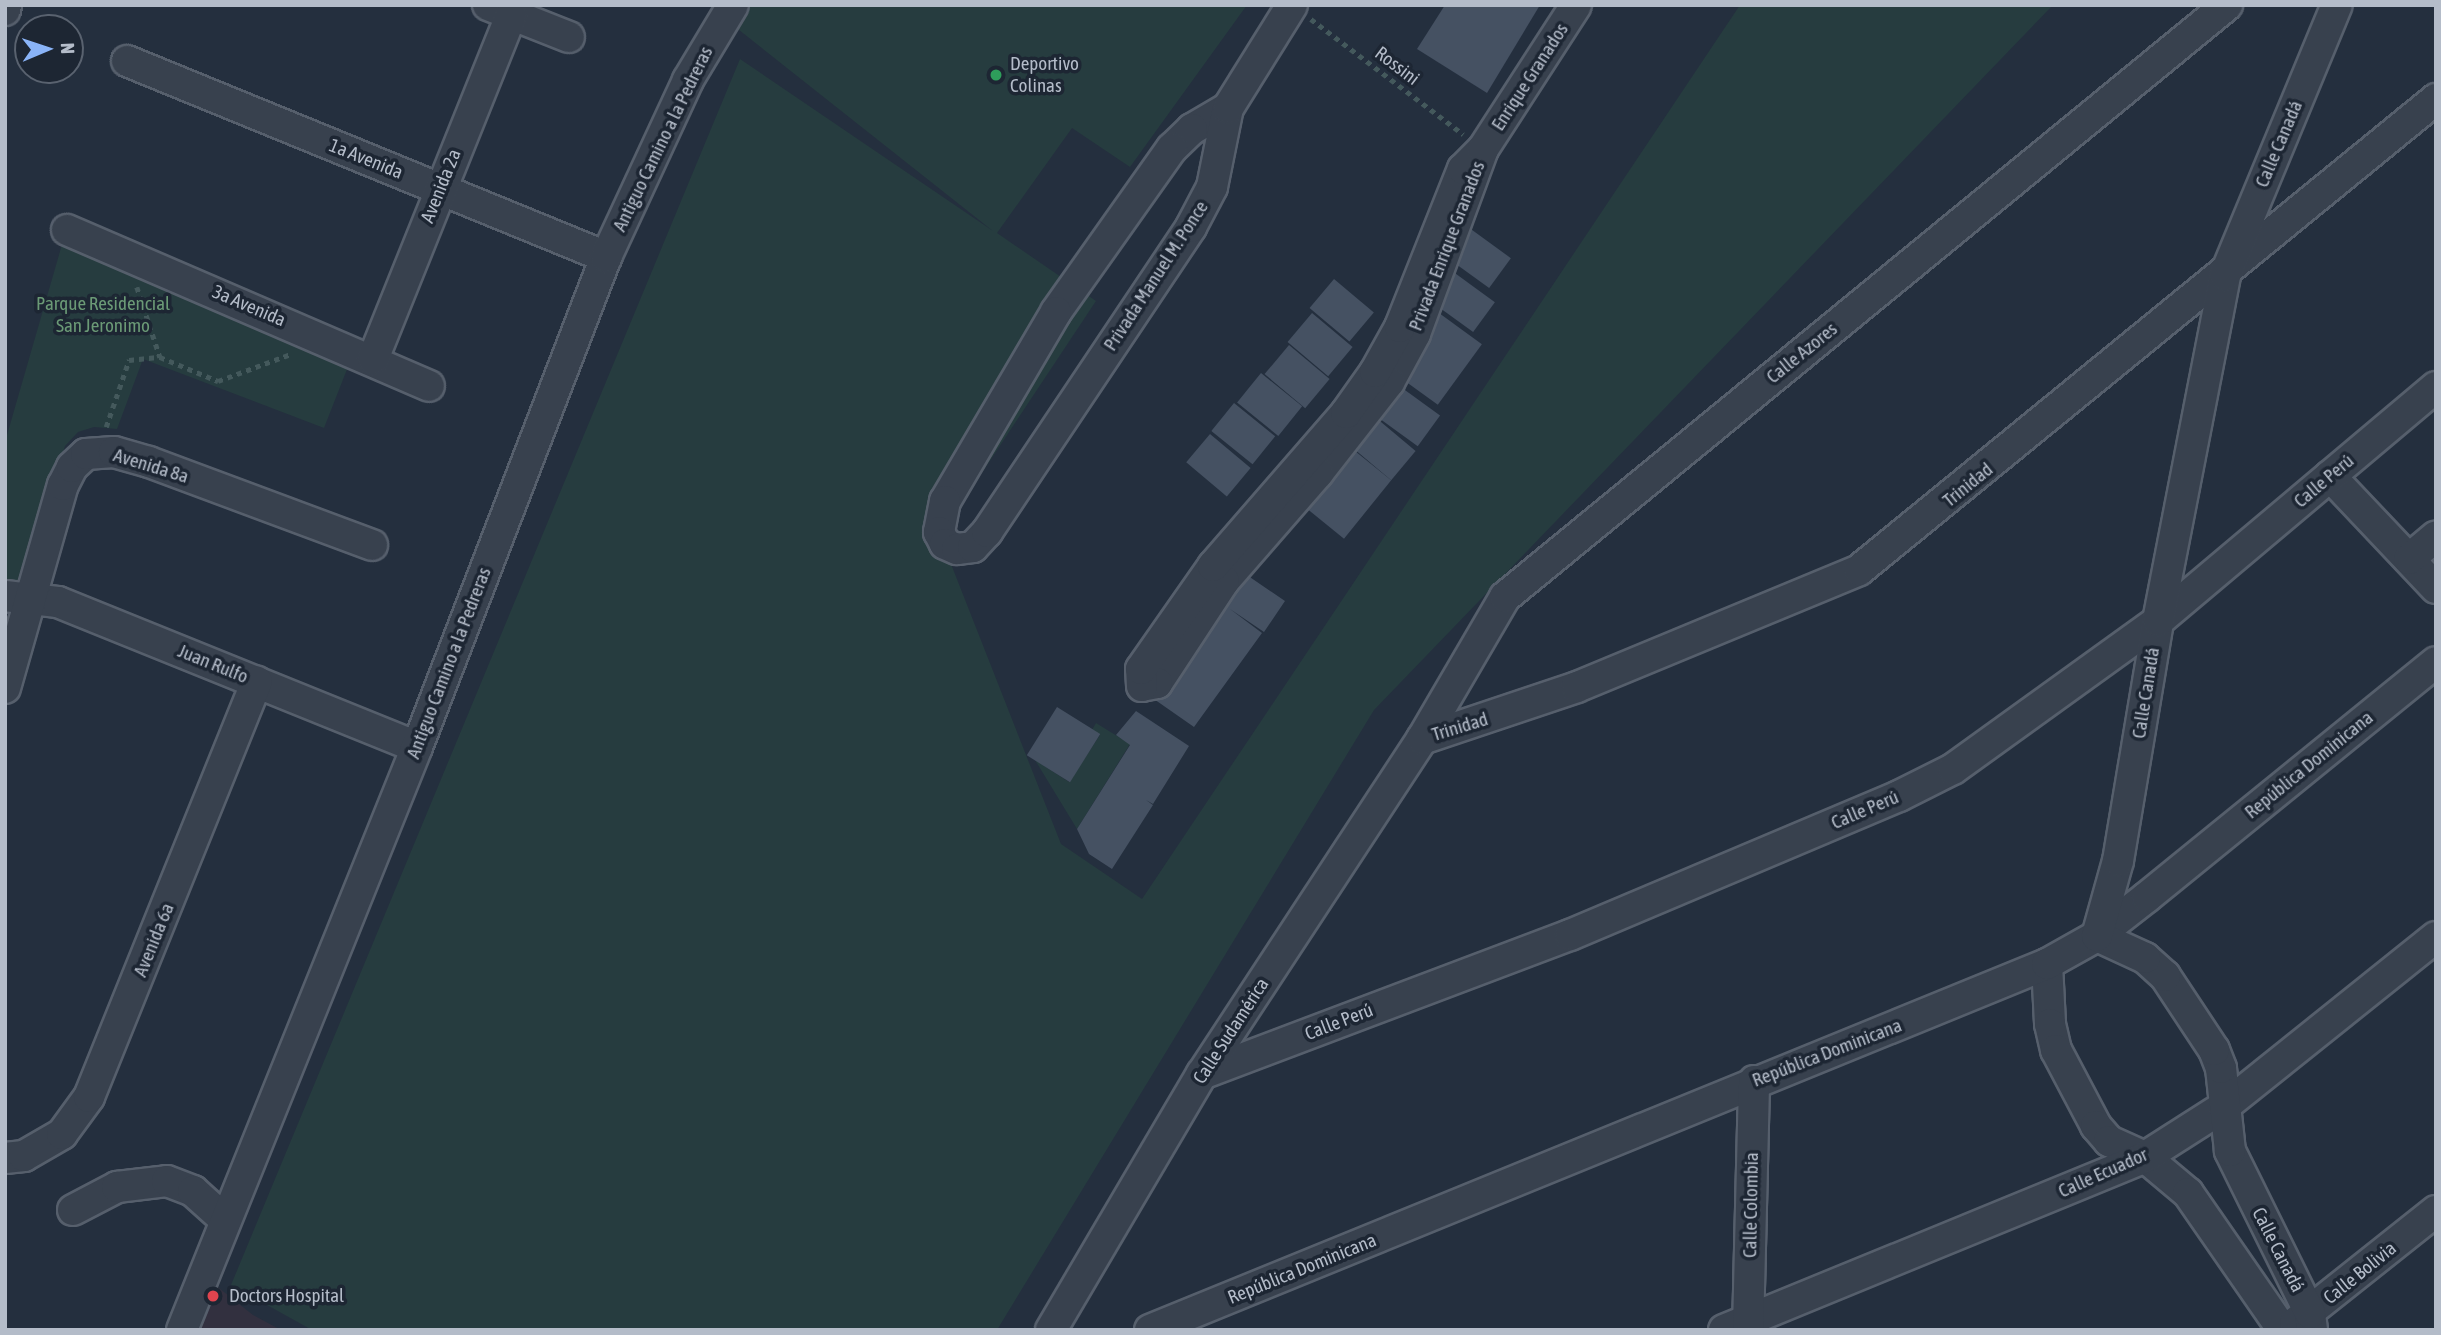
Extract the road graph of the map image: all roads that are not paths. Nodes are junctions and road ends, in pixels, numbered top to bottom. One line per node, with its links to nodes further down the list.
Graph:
1 (733, 5): 14 (street, Antiguo Camino a la Pedreras)
2 (1576, 5): 11 (street, Enrique Granados)
3 (2227, 5): 29 (street, Calle Azores)
4 (2337, 5): 15 (street, Calle Canadá)
5 (1298, 9): 10 (street, Privada Manuel M. Ponce)
6 (500, 10): 7 (street); 12 (street, Avenida 2a)
7 (569, 37)
8 (127, 61): 12 (street, 1a Avenida)
9 (2436, 99): 15 (street, Trinidad)
10 (1228, 108): 10 (street, Privada Manuel M. Ponce)
11 (1483, 149): 11 (street, Privada Enrique Granados)
12 (439, 188): 14 (street, 1a Avenida); 16 (street, Avenida 2a)
13 (67, 230): 16 (street, 3a Avenida)
14 (606, 257): 30 (street, Antiguo Camino a la Pedreras)
15 (2225, 275): 25 (street, Calle Canadá); 29 (street, Trinidad)
16 (373, 359): 17 (street, 3a Avenida)
17 (429, 386)
18 (2436, 387): 19 (street, Calle Perú)
19 (2330, 476): 22 (street); 25 (street, Calle Perú)
20 (2436, 536): 22 (street)
21 (372, 545): 24 (street, Avenida 8a)
22 (2409, 559): 23 (street)
23 (2436, 587)
24 (16, 599): 27 (street, Juan Rulfo); 28 (street, Avenida 8a)
25 (2158, 621): 31 (street, Calle Canadá); 34 (street, Calle Perú)
26 (2436, 662): 31 (street, República Dominicana)
27 (257, 682): 30 (street, Juan Rulfo); 38 (street, Avenida 6a)
28 (5, 688)
29 (1422, 739): 34 (street, Calle Sudamérica)
30 (417, 747): 41 (street, Antiguo Camino a la Pedreras)
31 (2097, 936): 33 (street, República Dominicana); 36 (street, Calle Canadá)
32 (2436, 937): 36 (street, Calle Ecuador)
33 (2048, 964): 35 (street, República Dominicana); 37 (street, Calle Canadá)
34 (1202, 1074): 45 (street, Calle Sudamérica)
35 (1754, 1081): 43 (street, Calle Colombia); 46 (street, República Dominicana)
36 (2225, 1106): 37 (street, Calle Ecuador); 42 (street, Calle Canadá)
37 (2145, 1157): 43 (street, Calle Ecuador); 47 (street, Calle Canadá)
38 (5, 1158)
39 (73, 1210): 41 (street)
40 (2436, 1212): 42 (street, Calle Bolivia)
41 (224, 1219): 44 (street, Antiguo Camino a la Pedreras)
42 (2311, 1321): 47 (street, Calle Bolivia)
43 (1740, 1326)
44 (182, 1330)
45 (1051, 1330)
46 (1150, 1330)
47 (2283, 1330)

